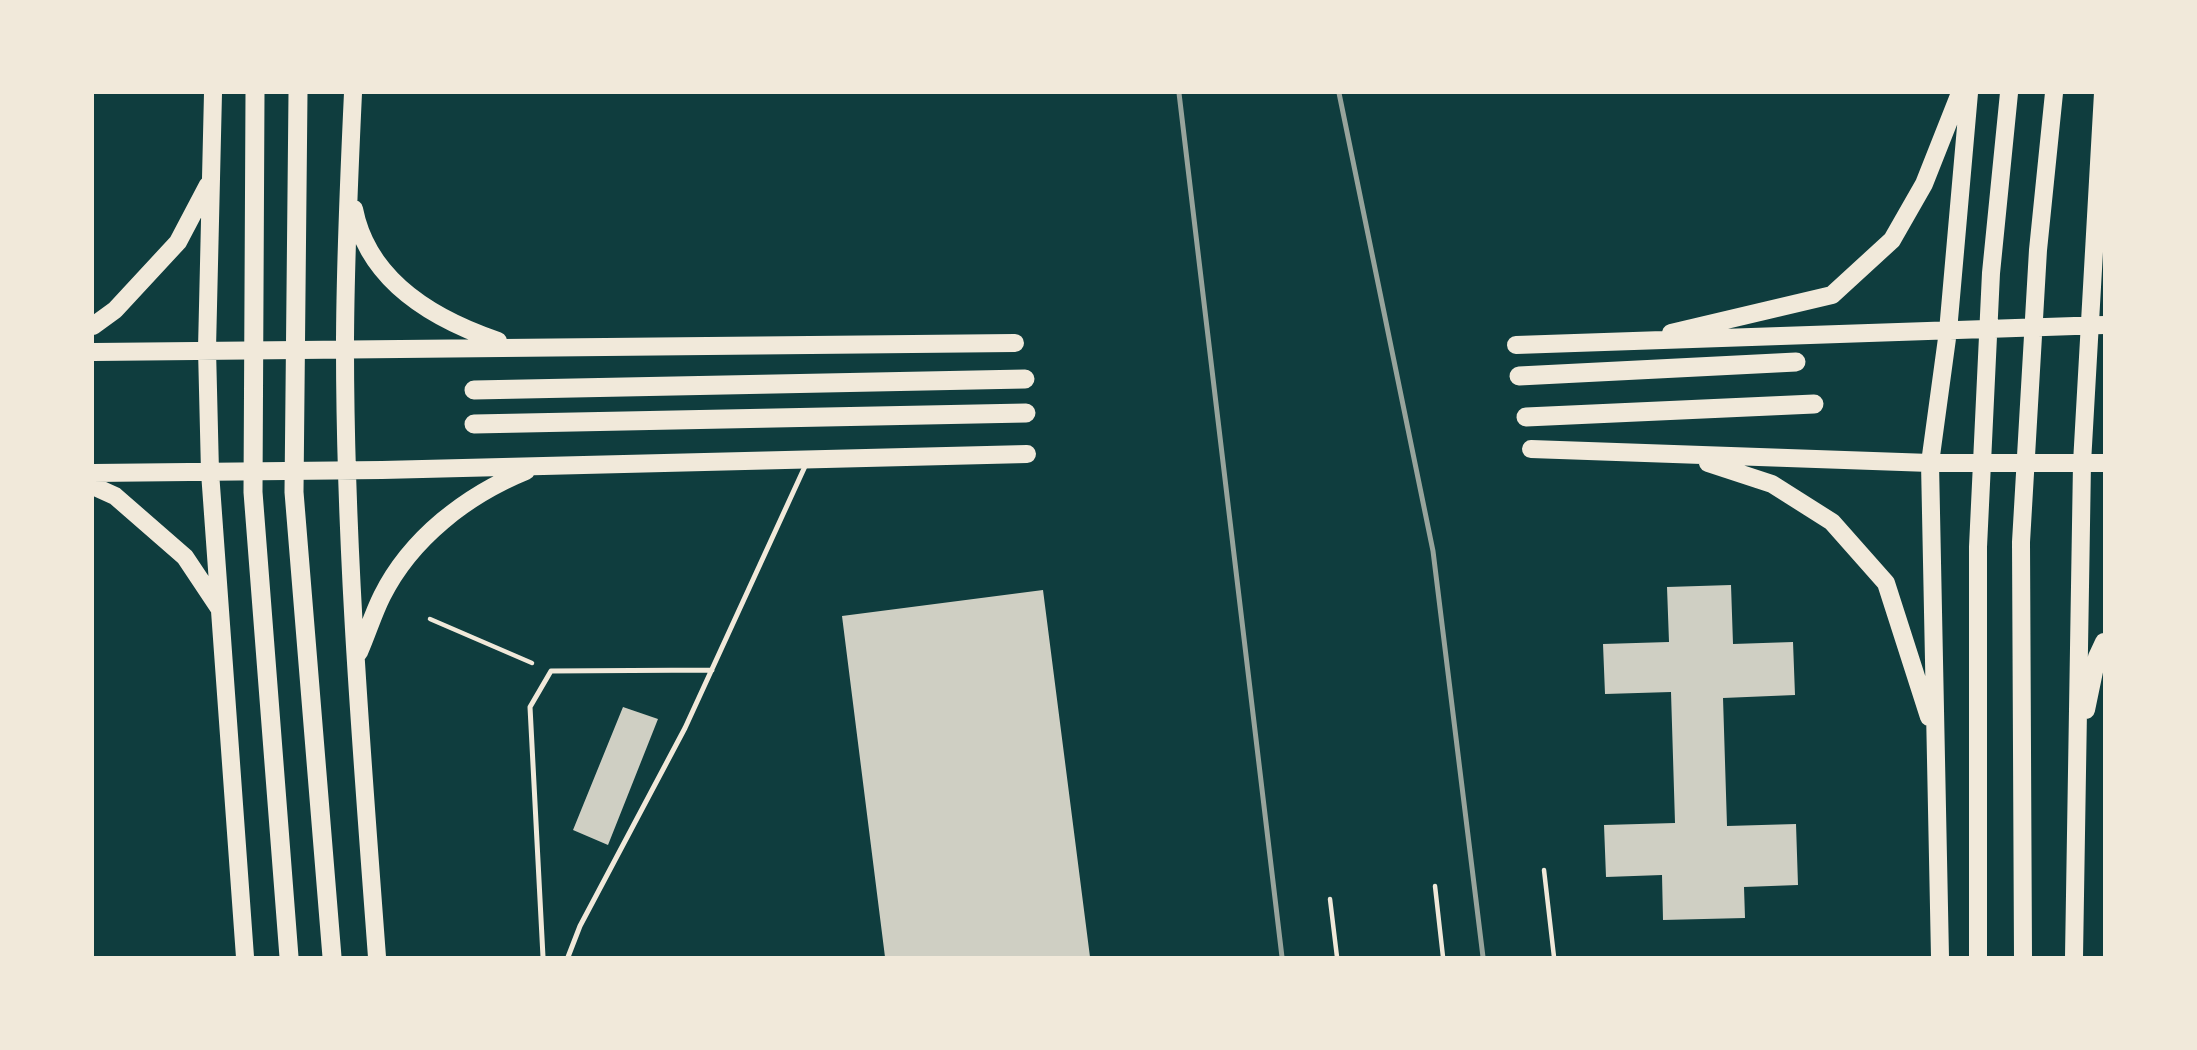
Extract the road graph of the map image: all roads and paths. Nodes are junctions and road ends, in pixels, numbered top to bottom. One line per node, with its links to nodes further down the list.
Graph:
1 (213, 93): 10 (main road)
2 (255, 93): 54 (highway)
3 (298, 93): 55 (highway)
4 (353, 93): 11 (main road)
5 (1959, 93): 15 (main road)
6 (1969, 93): 14 (main road)
7 (2010, 93): 63 (main road)
8 (2054, 93): 64 (main road)
9 (2102, 93): 13 (main road)
10 (210, 182): 12 (main road); 20 (main road)
11 (349, 184): 18 (main road); 19 (main road)
12 (93, 326)
13 (2096, 326): 14 (main road); 35 (main road)
14 (1948, 331): 15 (main road); 34 (main road)
15 (1633, 341): 17 (main road)
16 (1014, 343): 18 (main road)
17 (1516, 345)
18 (511, 346): 19 (main road)
19 (345, 348): 20 (main road); 38 (main road)
20 (207, 349): 21 (main road); 39 (main road)
21 (93, 352)
22 (1796, 362): 23 (highway)
23 (1519, 376)
24 (1025, 379): 25 (highway)
25 (474, 390)
26 (1814, 404): 28 (highway)
27 (1026, 413): 29 (highway)
28 (1526, 417)
29 (474, 424)
30 (1531, 449): 32 (main road)
31 (1027, 454): 33 (main road)
32 (1688, 456): 34 (main road); 48 (main road)
33 (807, 461): 37 (main road); 46 (lane)
34 (1930, 463): 35 (main road); 48 (main road)
35 (2082, 463): 36 (main road); 49 (main road)
36 (2104, 463)
37 (535, 467): 38 (main road); 45 (main road)
38 (348, 471): 39 (main road); 45 (main road)
39 (210, 472): 40 (main road); 42 (main road)
40 (93, 473)
41 (93, 486): 42 (main road)
42 (220, 610): 53 (main road)
43 (430, 619): 47 (path)
44 (2104, 642): 49 (main road)
45 (357, 658): 56 (main road)
46 (712, 670): 47 (lane); 58 (lane)
47 (551, 671): 57 (lane)
48 (1936, 739): 62 (main road)
49 (2077, 747): 65 (main road)
50 (1544, 870): 61 (path)
51 (1434, 886): 60 (path)
52 (1330, 899): 59 (path)
53 (245, 957)
54 (289, 957)
55 (332, 957)
56 (377, 957)
57 (543, 957)
58 (568, 957)
59 (1337, 957)
60 (1443, 957)
61 (1554, 957)
62 (1940, 957)
63 (1978, 957)
64 (2023, 957)
65 (2074, 957)

